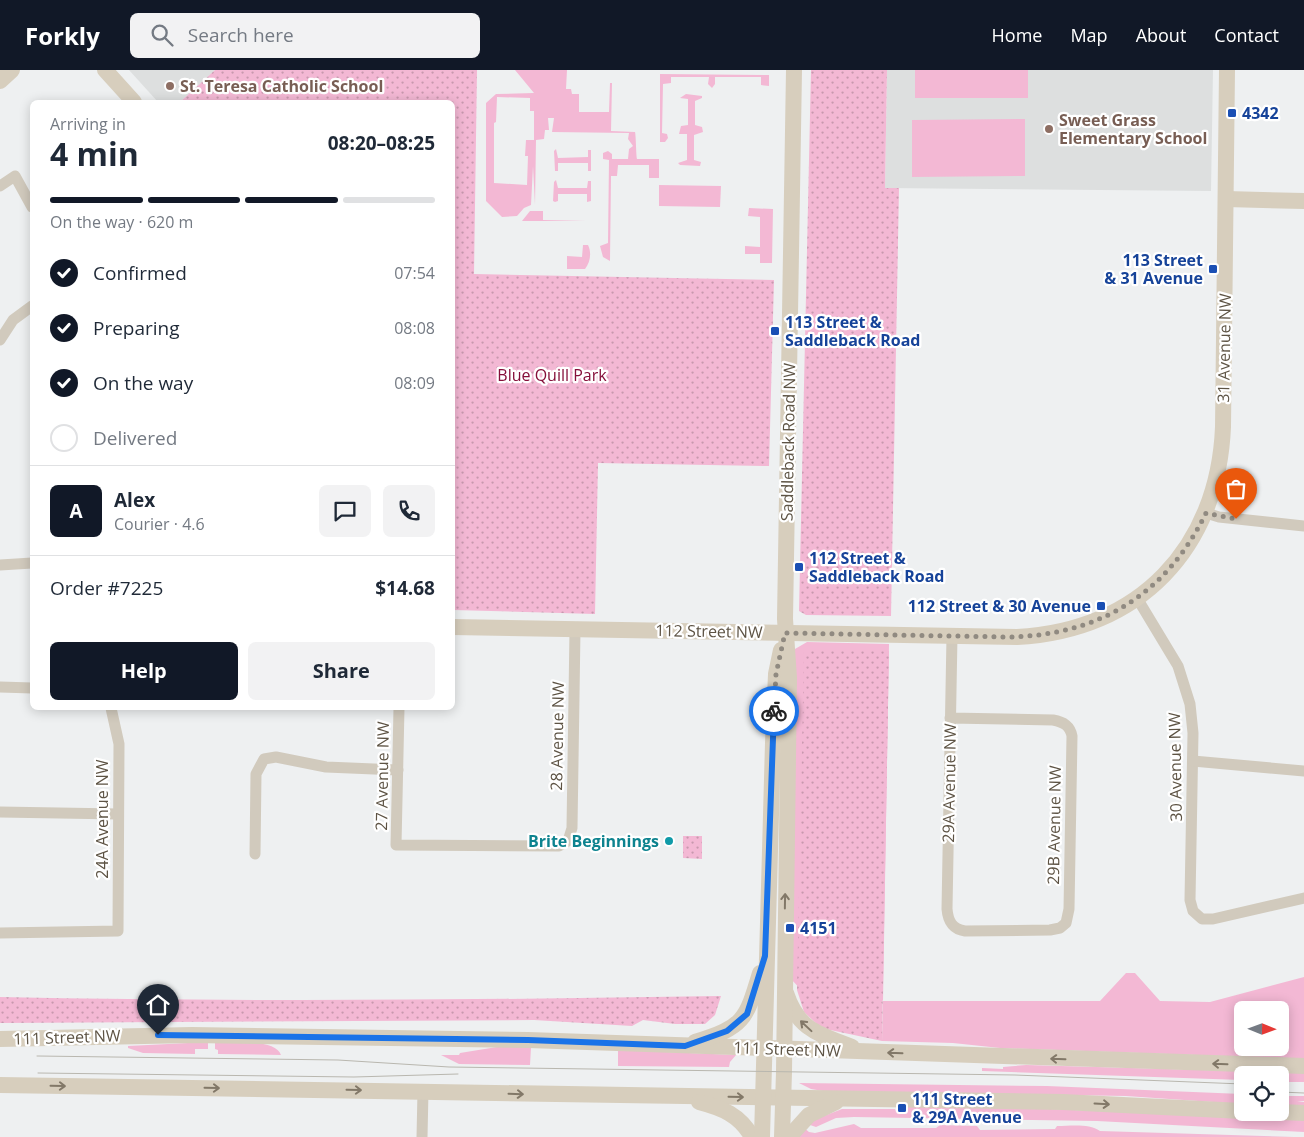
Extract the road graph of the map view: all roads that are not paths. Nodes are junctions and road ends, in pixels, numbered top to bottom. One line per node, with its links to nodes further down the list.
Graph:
1 (12, 70): 5 (main road)
2 (105, 70): 6 (main road)
3 (794, 70): 20 (main road, Saddleback Road NW)
4 (1227, 70): 8 (main road, 31 Avenue NW)
5 (0, 81)
6 (132, 100)
7 (0, 186): 10 (street)
8 (1226, 199): 9 (main road); 13 (main road, 31 Avenue NW)
9 (1304, 201)
10 (30, 202)
11 (30, 308): 12 (street)
12 (0, 340)
13 (1206, 513): 14 (street); 17 (main road, 31 Avenue NW)
14 (1304, 526)
15 (30, 563): 16 (street)
16 (0, 565)
17 (1137, 598): 21 (main road, 112 Street NW); 27 (street, 30 Avenue NW)
18 (455, 627): 19 (main road, 112 Street NW)
19 (575, 630): 20 (main road, 112 Street NW); 32 (street, 28 Avenue NW)
20 (785, 633): 21 (main road, 112 Street NW); 37 (main road, Saddleback Road NW); 38 (main road, Saddleback Road NW, one-way to 20)
21 (952, 636): 26 (street, 29A Avenue NW)
22 (0, 687): 23 (street)
23 (30, 688)
24 (111, 710): 31 (street, 24A Avenue NW)
25 (399, 710): 28 (street, 27 Avenue NW)
26 (950, 718): 35 (street, 29B Avenue NW); 35 (street, 29A Avenue NW)
27 (1193, 761): 29 (street); 34 (street, 30 Avenue NW)
28 (398, 770): 32 (street, 27 Avenue NW); 33 (street)
29 (1304, 771)
30 (0, 812): 31 (street)
31 (118, 814): 36 (street, 24A Avenue NW)
32 (396, 845)
33 (255, 854)
34 (1304, 898)
35 (1064, 925)
36 (0, 933)
37 (765, 956): 40 (main road); 41 (main road, Saddleback Road NW)
38 (784, 984): 42 (main road, Saddleback Road NW); 43 (main road, one-way to 38)
39 (0, 1039): 40 (main road, 111 Street NW)
40 (685, 1046): 41 (main road, 111 Street NW)
41 (763, 1049): 42 (main road, 111 Street NW); 48 (main road)
42 (784, 1050): 43 (main road, 111 Street NW); 49 (main road)
43 (866, 1052): 44 (main road, 111 Street NW, one-way to 43)
44 (1304, 1066)
45 (0, 1085): 46 (main road, one-way to 46)
46 (423, 1091): 47 (main road, one-way to 47); 54 (street)
47 (675, 1096): 48 (main road, one-way to 48); 55 (main road)
48 (762, 1098): 49 (main road); 56 (main road)
49 (784, 1098): 50 (main road); 57 (main road)
50 (844, 1099): 51 (main road, one-way to 51); 58 (main road)
51 (1234, 1111)
52 (1289, 1112): 53 (main road)
53 (1304, 1113)
54 (422, 1137)
55 (752, 1137)
56 (762, 1137)
57 (782, 1137)
58 (789, 1137)

